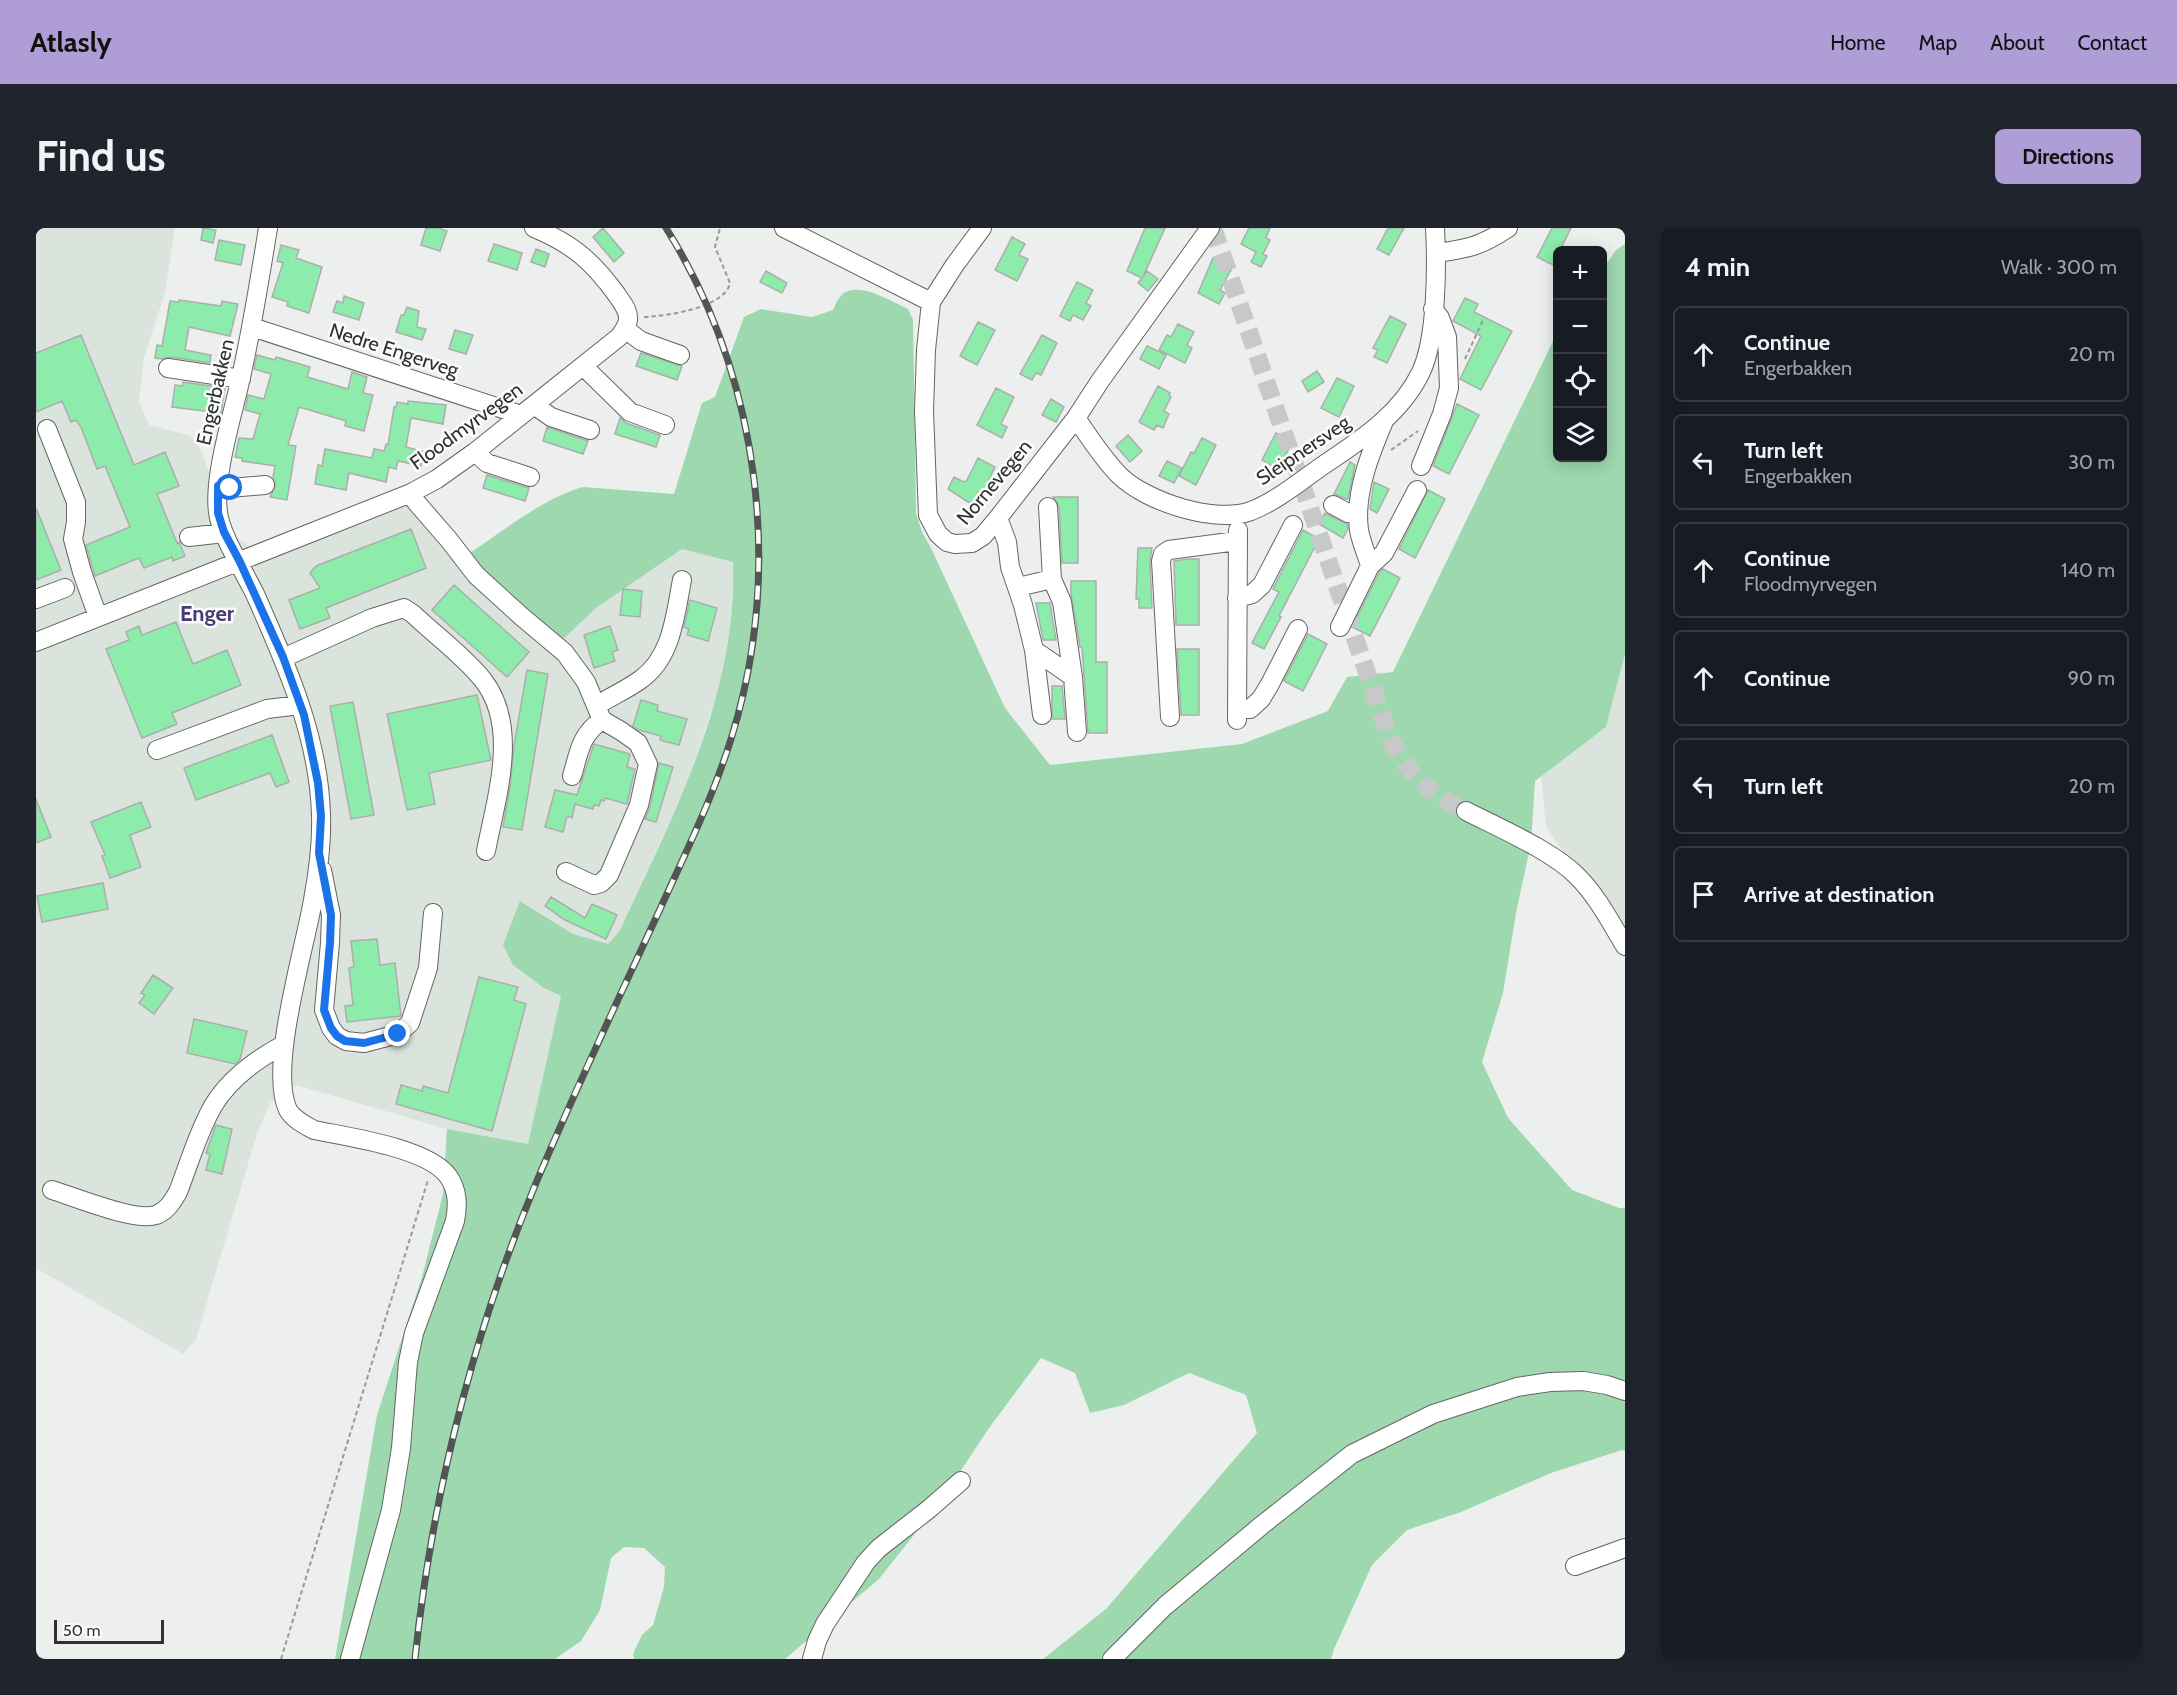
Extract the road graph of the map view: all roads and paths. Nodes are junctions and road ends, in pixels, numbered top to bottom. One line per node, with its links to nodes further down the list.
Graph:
1 (268, 228): 14 (street, Engerbakken)
2 (534, 228): 13 (street)
3 (720, 228): 13 (path)
4 (784, 228): 10 (street)
5 (982, 228): 10 (street)
6 (1210, 228): 22 (street, Nornevegen)
7 (1435, 228): 9 (street, Sleipnersveg)
8 (1508, 228): 9 (street)
9 (1436, 253): 11 (street, Sleipnersveg)
10 (931, 302): 39 (street, Nornevegen)
11 (1434, 309): 21 (street); 23 (street, Sleipnersveg)
12 (1484, 318): 16 (path)
13 (627, 323): 15 (street); 17 (street, Floodmyrvegen)
14 (252, 327): 19 (street, Engerbakken); 20 (street, Nedre Engerveg)
15 (680, 355)
16 (1462, 365)
17 (583, 366): 20 (street, Floodmyrvegen); 24 (street)
18 (168, 368): 19 (street)
19 (241, 379): 32 (street, Engerbakken)
20 (527, 410): 26 (street, Nedre Engerveg); 27 (street, Floodmyrvegen)
21 (1442, 414): 28 (path); 29 (street)
22 (1076, 418): 37 (street, Sleipnersveg); 39 (street, Nornevegen)
23 (1385, 420): 37 (street, Sleipnersveg); 38 (street)
24 (665, 425)
25 (47, 429): 52 (street)
26 (590, 430)
27 (476, 452): 30 (street); 34 (street, Floodmyrvegen)
28 (1389, 452)
29 (1421, 466)
30 (530, 477)
31 (264, 485): 32 (street)
32 (218, 486): 41 (street, Engerbakken)
33 (1417, 490): 45 (street)
34 (411, 493): 44 (street, Floodmyrvegen); 60 (street)
35 (1333, 505): 38 (street)
36 (1048, 507): 46 (street)
37 (1238, 514): 43 (street)
38 (1358, 514): 45 (street)
39 (998, 518): 48 (street)
40 (1293, 525): 50 (street)
41 (224, 532): 42 (street); 44 (street, Engerbakken)
42 (189, 537)
43 (1237, 541): 50 (street); 62 (street)
44 (240, 562): 52 (street, Floodmyrvegen); 57 (street)
45 (1370, 566): 53 (street)
46 (1052, 579): 48 (street); 58 (street)
47 (682, 580): 60 (street)
48 (1018, 586): 56 (street)
49 (64, 588): 51 (street)
50 (1237, 598): 54 (street)
51 (36, 599)
52 (99, 617): 55 (street, Floodmyrvegen)
53 (1340, 627)
54 (1298, 629)
55 (36, 642)
56 (1034, 650): 58 (street); 61 (street)
57 (283, 657): 59 (street); 67 (street)
58 (1073, 677): 63 (street)
59 (300, 705): 64 (street); 68 (street)
60 (599, 713): 65 (street); 69 (street)
61 (1042, 715)
62 (1170, 717)
63 (1077, 732)
64 (158, 750)
65 (572, 776)
66 (1466, 811): 71 (street)
67 (486, 851)
68 (319, 853): 70 (street); 72 (street)
69 (566, 872)
70 (433, 913)
71 (1625, 946)
72 (283, 1045): 73 (street); 74 (street)
73 (433, 1162): 79 (path); 80 (street)
74 (52, 1190)
75 (1625, 1390): 82 (street)
76 (961, 1481): 81 (street)
77 (1625, 1548): 78 (street)
78 (1575, 1566)
79 (281, 1659)
80 (350, 1659)
81 (812, 1659)
82 (1112, 1659)

